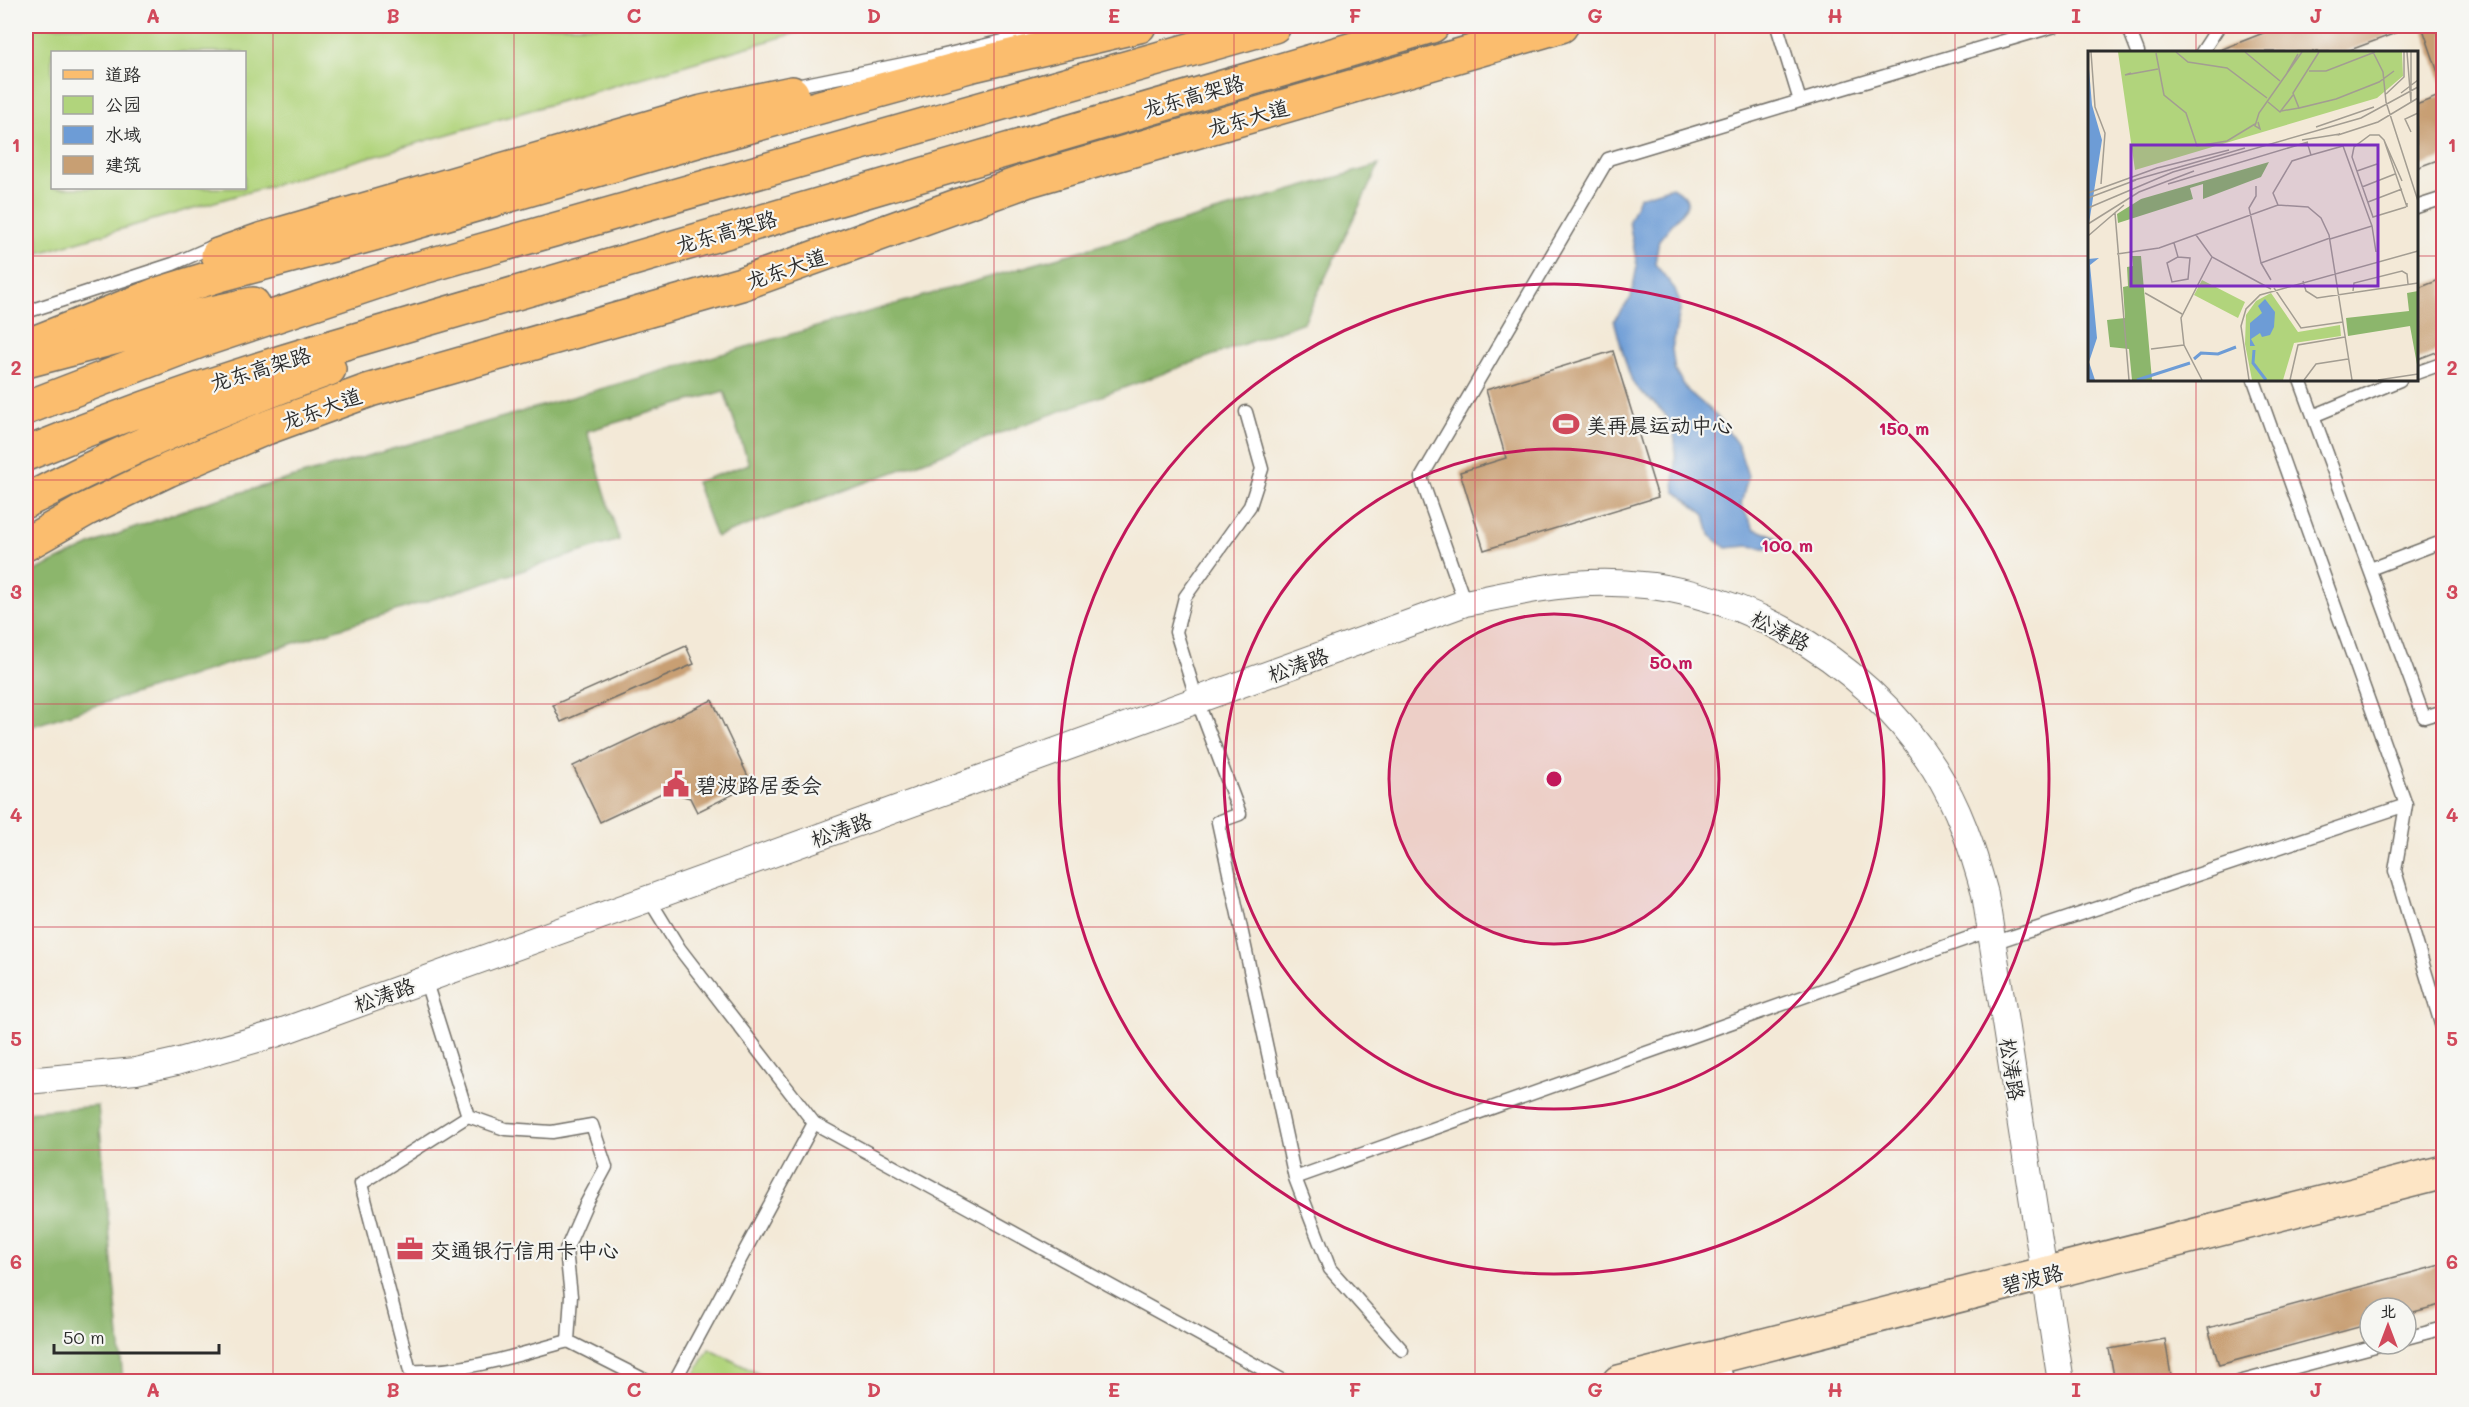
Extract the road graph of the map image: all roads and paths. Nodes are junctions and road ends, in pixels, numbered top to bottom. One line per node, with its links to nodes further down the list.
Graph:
1 (1065, 26): 16 (lane)
2 (1139, 26): 12 (main road)
3 (1274, 26): 19 (main road, 龙东高架路)
4 (1432, 26): 18 (main road, 龙东高架路)
5 (1561, 26): 35 (main road, 龙东大道)
6 (1777, 26): 13 (lane)
7 (2055, 26): 13 (lane)
8 (2128, 26): 10 (lane)
9 (2220, 26): 11 (lane)
10 (2138, 51)
11 (2203, 51)
12 (969, 66): 21 (main road); 22 (main road)
13 (1800, 101): 37 (lane)
14 (2444, 198): 15 (lane)
15 (2418, 206)
16 (284, 219)
17 (261, 226): 20 (lane)
18 (631, 258): 32 (main road, 龙东高架路); 33 (main road)
19 (417, 269): 23 (main road); 29 (main road, 龙东高架路)
20 (26, 312)
21 (26, 325)
22 (26, 346)
23 (26, 360)
24 (2444, 363): 25 (lane)
25 (2418, 372)
26 (2254, 381): 40 (lane)
27 (2300, 381): 31 (lane)
28 (2398, 381): 31 (lane)
29 (26, 408)
30 (1246, 412): 38 (lane)
31 (2313, 416): 36 (lane)
32 (26, 454)
33 (26, 501)
34 (2444, 541): 36 (lane)
35 (26, 544)
36 (2370, 569): 39 (lane)
37 (1465, 603): 38 (street, 松涛路); 42 (street, 松涛路)
38 (1197, 700): 41 (street, 松涛路); 49 (lane)
39 (2444, 711)
40 (2406, 805): 42 (lane); 44 (lane)
41 (649, 899): 43 (street, 松涛路); 47 (lane)
42 (1992, 936): 49 (lane); 50 (street, 松涛路)
43 (425, 979): 45 (street, 松涛路); 46 (lane)
44 (2444, 1034)
45 (26, 1082)
46 (468, 1116): 53 (lane); 53 (lane)
47 (814, 1123): 58 (lane); 59 (lane)
48 (2444, 1172): 50 (street, 碧波路)
49 (1295, 1178): 54 (lane)
50 (2045, 1275): 56 (street, 碧波路); 61 (street, 松涛路)
51 (2444, 1328): 52 (lane)
52 (2418, 1335)
53 (568, 1341): 57 (lane)
54 (1402, 1350)
55 (2358, 1351): 62 (lane)
56 (1725, 1369): 60 (street, 碧波路)
57 (648, 1382)
58 (674, 1382)
59 (1286, 1382)
60 (1619, 1382)
61 (2061, 1382)
62 (2239, 1382)

